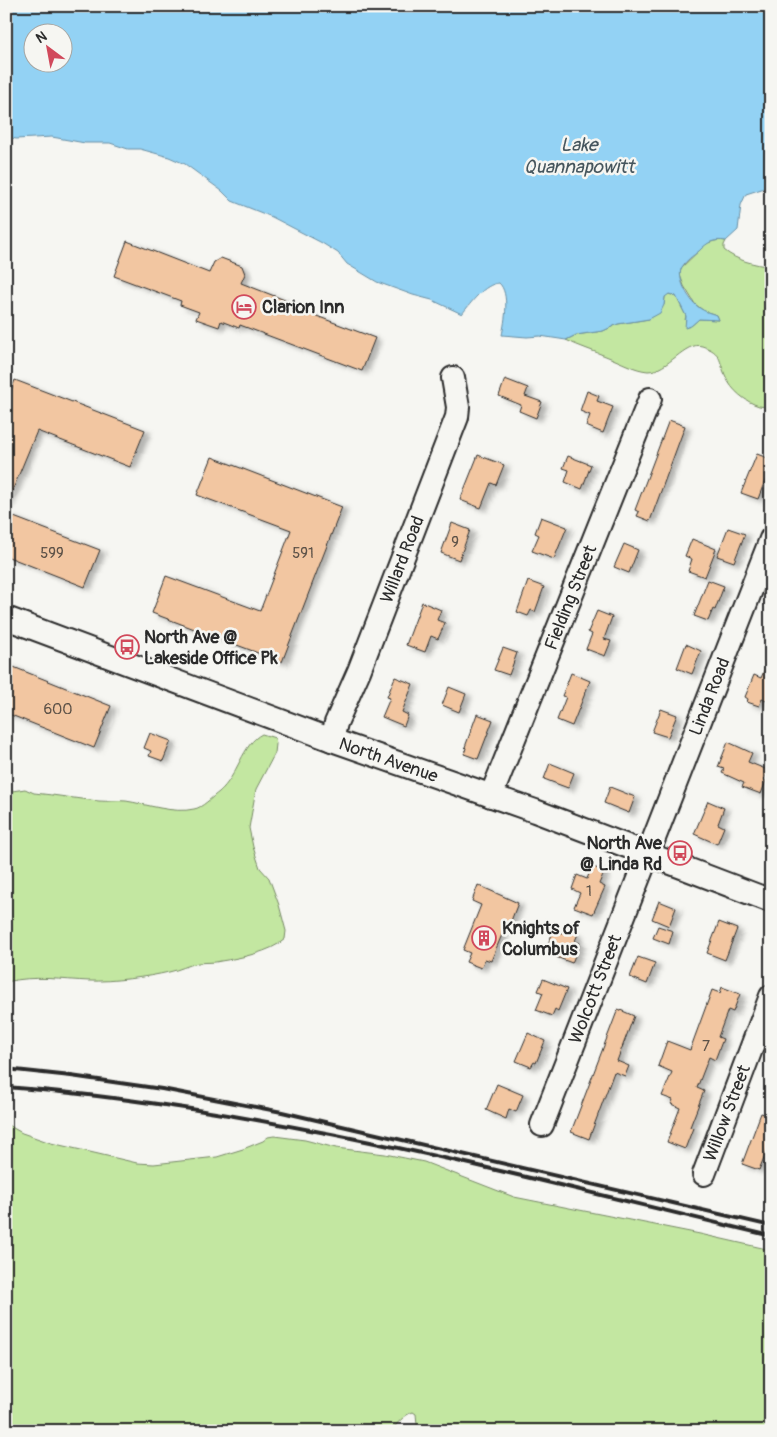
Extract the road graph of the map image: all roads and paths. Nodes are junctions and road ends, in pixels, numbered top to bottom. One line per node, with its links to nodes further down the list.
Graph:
1 (453, 378): 5 (street, Willard Road)
2 (650, 399): 6 (street, Fielding Street)
3 (771, 539): 7 (street, Linda Road)
4 (6, 618): 5 (street, North Avenue)
5 (332, 740): 6 (street, North Avenue)
6 (491, 796): 7 (street, North Avenue)
7 (648, 854): 8 (street, North Avenue); 10 (street, Wolcott Street)
8 (771, 901)
9 (771, 996): 11 (street, Willow Street)
10 (542, 1125)
11 (704, 1174)

